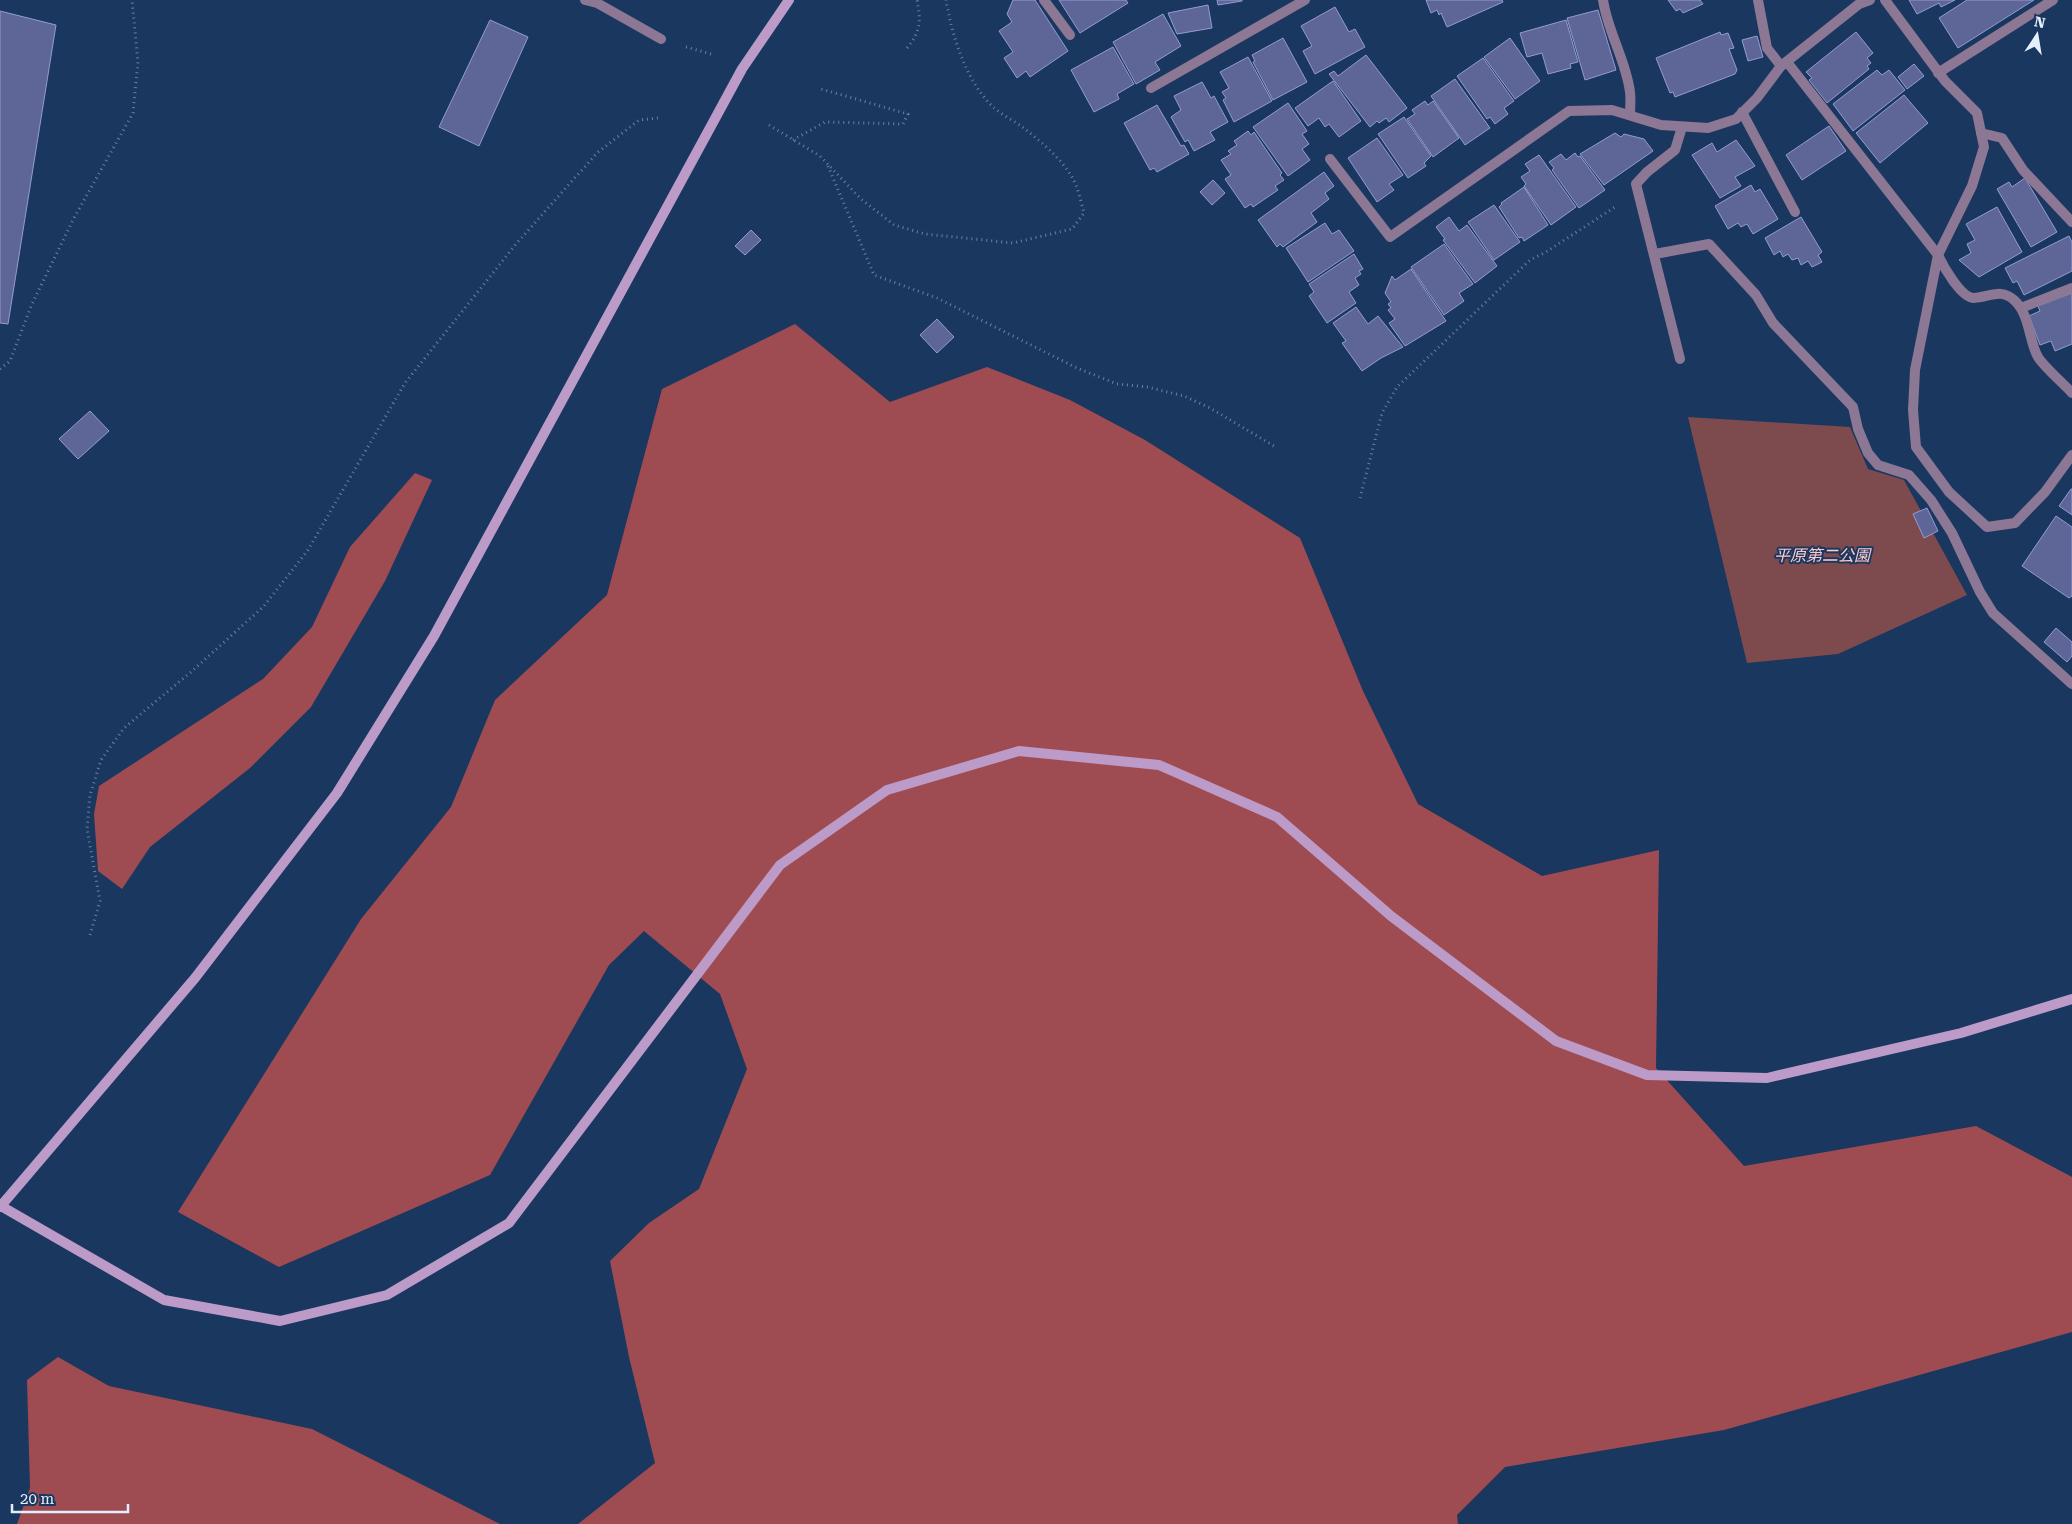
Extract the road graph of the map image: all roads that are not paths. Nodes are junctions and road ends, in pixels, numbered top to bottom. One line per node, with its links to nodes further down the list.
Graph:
1 (585, 0): 11 (street)
2 (789, 0): 31 (street)
3 (1044, 0): 10 (street)
4 (1306, 0): 14 (street)
5 (1603, 0): 16 (street)
6 (1758, 0): 12 (street)
7 (1870, 0): 12 (street)
8 (1885, 0): 13 (street)
9 (2053, 0): 13 (street)
10 (1070, 35)
11 (662, 39)
12 (1784, 64): 15 (street); 23 (street)
13 (1938, 73): 18 (street)
14 (1151, 88)
15 (1742, 112): 17 (street); 20 (street)
16 (1630, 115): 17 (street); 19 (street)
17 (1682, 126): 22 (street)
18 (1981, 133): 21 (street); 23 (street)
19 (1330, 159)
20 (1795, 212)
21 (2072, 223)
22 (1655, 254): 26 (street); 29 (street)
23 (1938, 255): 25 (street); 28 (street)
24 (2072, 288): 25 (street)
25 (2021, 308): 27 (street)
26 (1680, 359)
27 (2072, 394)
28 (2072, 455)
29 (2072, 684)
30 (2072, 999): 31 (street)
31 (1, 1206)

